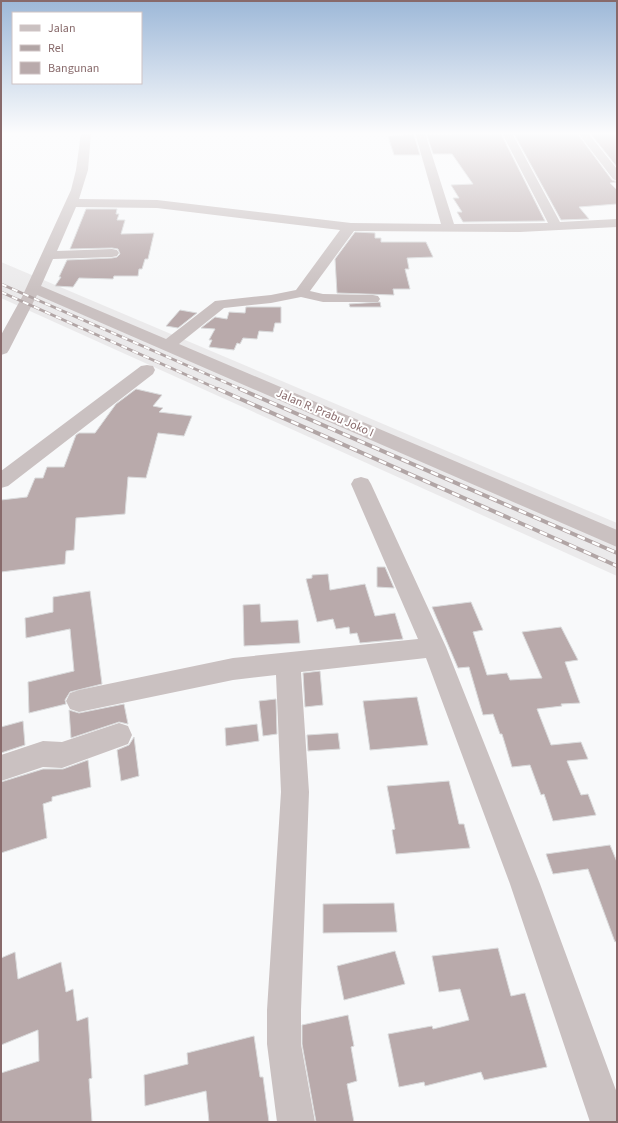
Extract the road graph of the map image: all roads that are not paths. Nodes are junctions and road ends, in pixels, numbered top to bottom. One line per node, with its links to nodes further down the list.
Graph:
1 (77, 185): 4 (street)
2 (436, 185): 8 (street)
3 (535, 185): 6 (street)
4 (71, 203): 7 (street); 10 (street)
5 (617, 223): 6 (street)
6 (556, 226): 8 (street)
7 (351, 227): 8 (street); 12 (street)
8 (449, 227)
9 (112, 253): 10 (street)
10 (48, 255): 11 (street)
11 (33, 288): 14 (street, Jalan R. Prabu Joko I); 15 (street)
12 (301, 293): 13 (street); 14 (street)
13 (373, 298)
14 (168, 345): 19 (street, Jalan R. Prabu Joko I)
15 (1, 350)
16 (147, 370): 17 (street)
17 (1, 481)
18 (361, 484): 20 (street)
19 (617, 539)
20 (434, 647): 21 (street); 26 (street)
21 (288, 662): 22 (street); 25 (street)
22 (79, 701)
23 (119, 735): 24 (street)
24 (1, 768)
25 (296, 1122)
26 (609, 1122)

